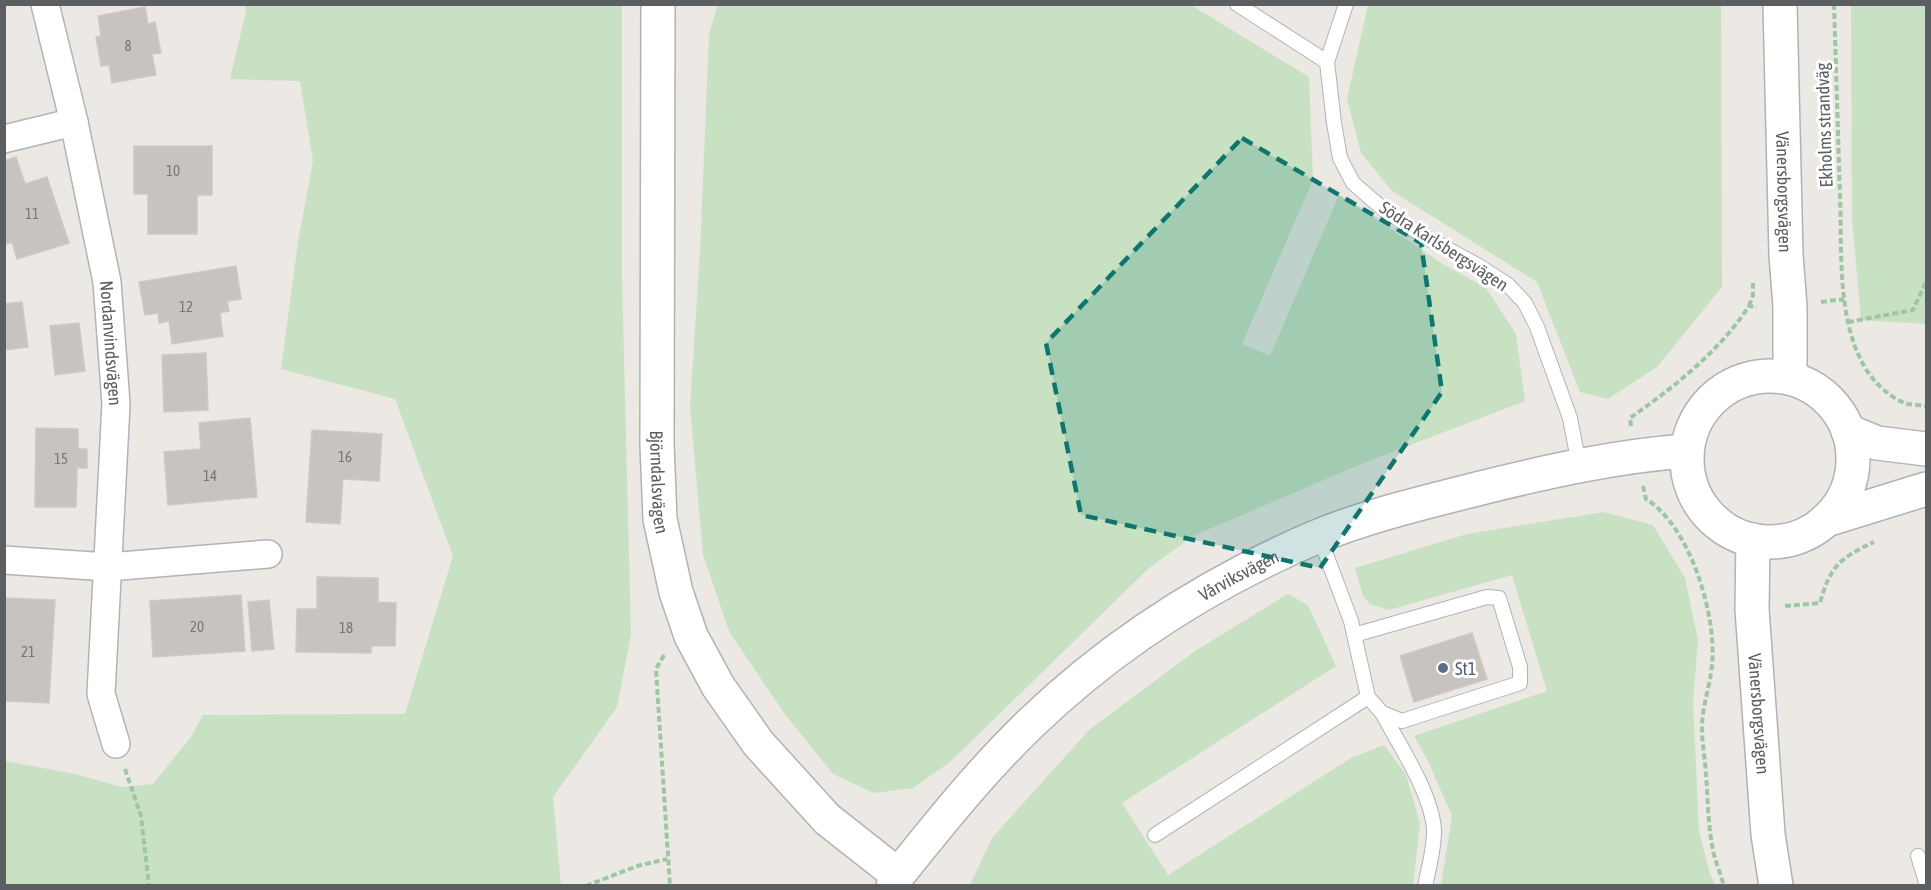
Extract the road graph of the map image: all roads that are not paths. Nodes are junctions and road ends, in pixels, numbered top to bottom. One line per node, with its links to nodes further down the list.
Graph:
1 (45, 4): 7 (street, Nordanvindsvägen)
2 (658, 4): 27 (street, Björndalsvägen)
3 (1237, 4): 6 (lane)
4 (1346, 4): 6 (lane)
5 (1780, 4): 9 (street, Vänersborgsvägen)
6 (1327, 62): 13 (lane, Södra Karlsbergsvägen)
7 (74, 122): 8 (street); 20 (street, Nordanvindsvägen)
8 (4, 139)
9 (1790, 378): 10 (street); 12 (street)
10 (1848, 431): 11 (street); 15 (street)
11 (1926, 449)
12 (1686, 452): 13 (street, Vårviksvägen); 17 (street)
13 (1579, 465): 16 (street, Vårviksvägen)
14 (1926, 489): 15 (street)
15 (1826, 520): 17 (street)
16 (1318, 536): 21 (lane); 27 (street, Vårviksvägen)
17 (1753, 540): 30 (street, Vänersborgsvägen)
18 (268, 554): 20 (street)
19 (4, 560): 20 (street)
20 (108, 567): 24 (street, Nordanvindsvägen)
21 (1354, 635): 22 (lane); 23 (lane)
22 (1368, 697): 23 (lane); 25 (lane)
23 (1382, 713): 29 (lane)
24 (116, 744)
25 (1155, 835)
26 (1918, 856): 28 (lane)
27 (895, 880)
28 (1926, 882)
29 (1425, 885)
30 (1776, 885)

